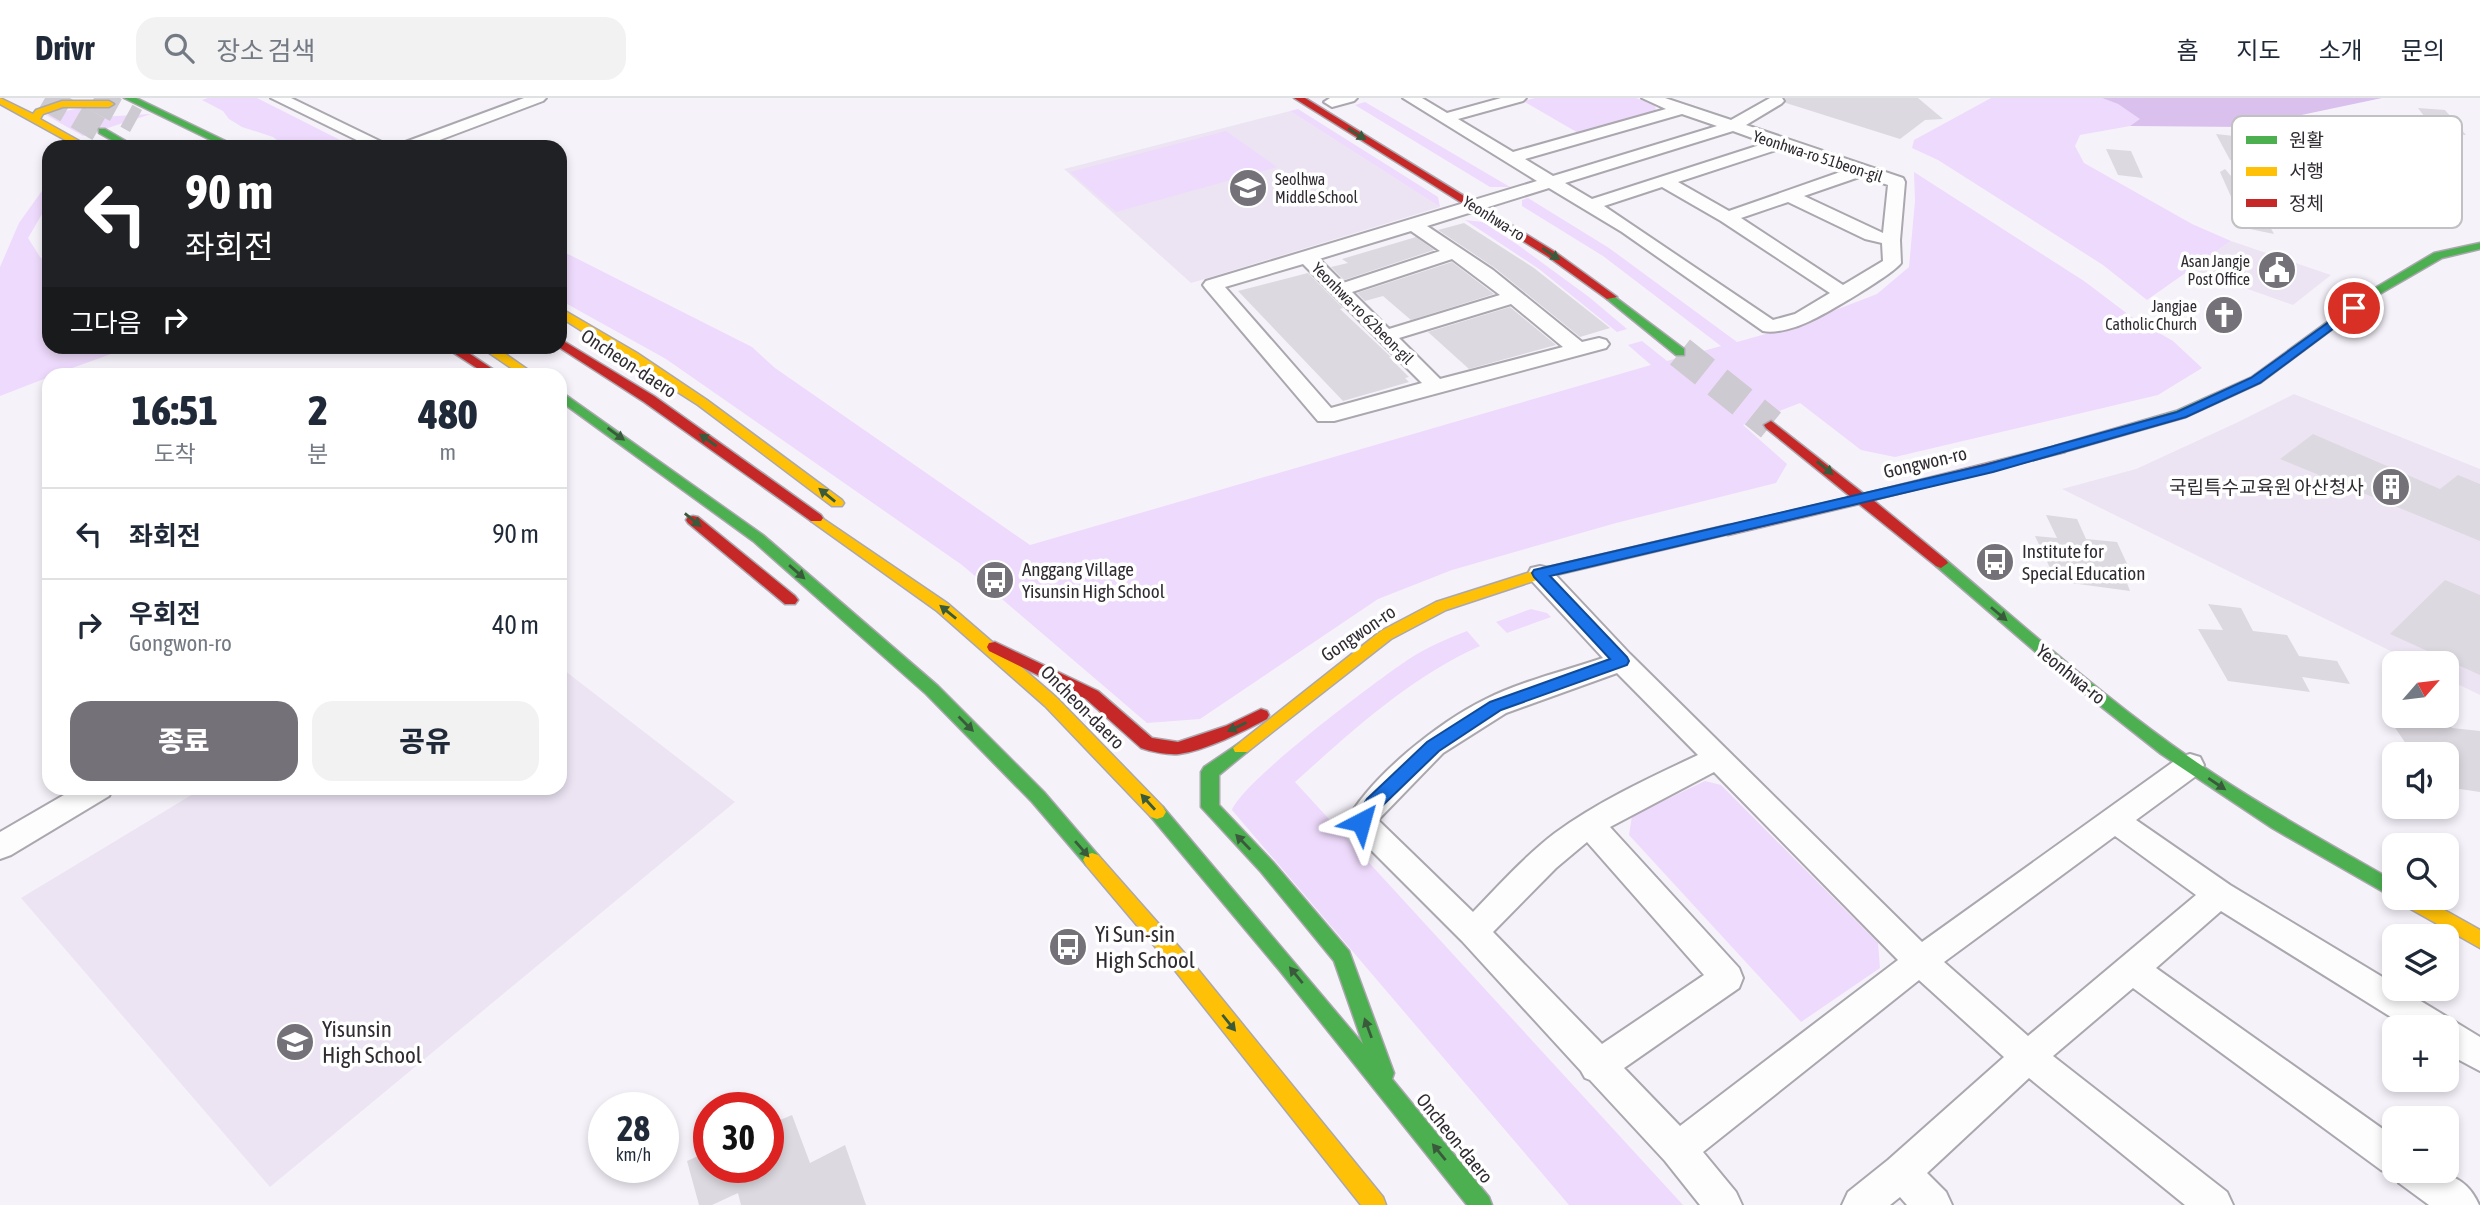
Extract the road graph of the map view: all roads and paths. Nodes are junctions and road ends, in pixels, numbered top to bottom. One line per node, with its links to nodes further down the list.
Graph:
1 (129, 98): 13 (main road)
2 (279, 98): 24 (street)
3 (538, 98): 25 (street)
4 (1299, 98): 32 (main road, Yeonhwa-ro, one-way to 32)
5 (1349, 98): 10 (street)
6 (1411, 98): 17 (street)
7 (1518, 98): 17 (street)
8 (1650, 98): 14 (street, Yeonhwa-ro 51beon-gil)
9 (0, 100): 16 (main road)
10 (1329, 100): 32 (main road, Yeonhwa-ro)
11 (103, 101): 13 (main road); 18 (main road)
12 (1776, 101): 19 (street, Yeonhwa-ro)
13 (152, 103): 23 (main road)
14 (1682, 109): 19 (street, Yeonhwa-ro 51beon-gil); 27 (street)
15 (0, 110): 16 (main road)
16 (18, 111): 18 (main road)
17 (1445, 118): 27 (street)
18 (35, 120): 21 (main road)
19 (1731, 127): 26 (street, Yeonhwa-ro 51beon-gil); 30 (street, Yeonhwa-ro)
20 (102, 131): 22 (main road)
21 (72, 140)
22 (118, 140)
23 (218, 140)
24 (369, 140)
25 (425, 140)
26 (1779, 144): 28 (street, Yeonhwa-ro 51beon-gil); 29 (street)
27 (1511, 158): 30 (street)
28 (1860, 171): 31 (street); 36 (street, Yeonhwa-ro 51beon-gil)
29 (1664, 181): 33 (street); 34 (street)
30 (1550, 182): 32 (street, Yeonhwa-ro); 33 (street)
31 (1790, 196): 34 (street); 36 (street)
32 (1482, 202): 35 (street, Yeonhwa-ro 62beon-gil); 42 (main road, Yeonhwa-ro); 49 (main road, Yeonhwa-ro, one-way to 49)
33 (1590, 205): 41 (street, Yeonhwa-ro 51beon-gil)
34 (1727, 217): 41 (street)
35 (1413, 224): 38 (street); 39 (street, Yeonhwa-ro 62beon-gil)
36 (1891, 240): 41 (street, Yeonhwa-ro 51beon-gil)
37 (2480, 246): 57 (main road, Gongwon-ro)
38 (1455, 252): 40 (street); 43 (street)
39 (1307, 257): 40 (street, Yeonhwa-ro 62beon-gil); 54 (street)
40 (1339, 290): 45 (street, Yeonhwa-ro 62beon-gil)
41 (1844, 293)
42 (1634, 294)
43 (1515, 297): 45 (street); 48 (street)
44 (567, 316): 60 (main road, one-way to 44)
45 (1386, 336): 54 (street, Yeonhwa-ro 62beon-gil)
46 (1599, 344): 48 (street)
47 (567, 347): 63 (main road, Oncheon-daero, one-way to 47)
48 (1579, 350): 54 (street)
49 (1680, 352)
50 (462, 354): 52 (main road)
51 (497, 354): 53 (main road)
52 (484, 368)
53 (519, 368)
54 (1436, 386)
55 (567, 400): 73 (main road, one-way to 73)
56 (1771, 425): 58 (main road, Yeonhwa-ro, one-way to 58)
57 (1882, 487): 58 (main road, Gongwon-ro); 59 (main road)
58 (1863, 498): 64 (main road, Gongwon-ro); 71 (main road, Yeonhwa-ro, one-way to 71)
59 (1908, 509)
60 (847, 510)
61 (681, 511): 65 (main road, one-way to 65)
62 (872, 539): 63 (main road)
63 (884, 565): 66 (main road, Oncheon-daero, one-way to 63)
64 (1540, 573): 67 (street); 68 (main road, Gongwon-ro)
65 (807, 613)
66 (985, 642): 68 (main road, one-way to 66); 89 (main road, Oncheon-daero, one-way to 66)
67 (1621, 661): 70 (street); 80 (street)
68 (1319, 685): 89 (main road, one-way to 68)
69 (962, 743): 73 (main road)
70 (1718, 758): 75 (street); 82 (street)
71 (2190, 765): 74 (street); 77 (main road, Yeonhwa-ro, one-way to 77)
72 (88, 795): 76 (street)
73 (1038, 797): 94 (main road, one-way to 94)
74 (2116, 821): 78 (street); 82 (street)
75 (1590, 825): 80 (street); 88 (street)
76 (0, 847)
77 (2382, 883)
78 (2219, 894): 83 (street); 84 (street)
79 (2428, 910): 81 (main road)
80 (1473, 932): 88 (street)
81 (2480, 940)
82 (1920, 961): 87 (street); 90 (street)
83 (2132, 969): 87 (street); 91 (street)
84 (2416, 1015)
85 (2459, 1042): 86 (street)
86 (2480, 1055)
87 (2028, 1057): 92 (street); 99 (street)
88 (1597, 1067): 90 (street)
89 (1391, 1092): 95 (main road, Oncheon-daero, one-way to 89)
90 (1678, 1149): 96 (street)
91 (2382, 1149)
92 (1900, 1173): 97 (street); 98 (street)
93 (2429, 1183): 100 (street)
94 (1375, 1205)
95 (1481, 1205)
96 (1723, 1205)
97 (1861, 1205)
98 (1933, 1205)
99 (2214, 1205)
100 (2460, 1205)

